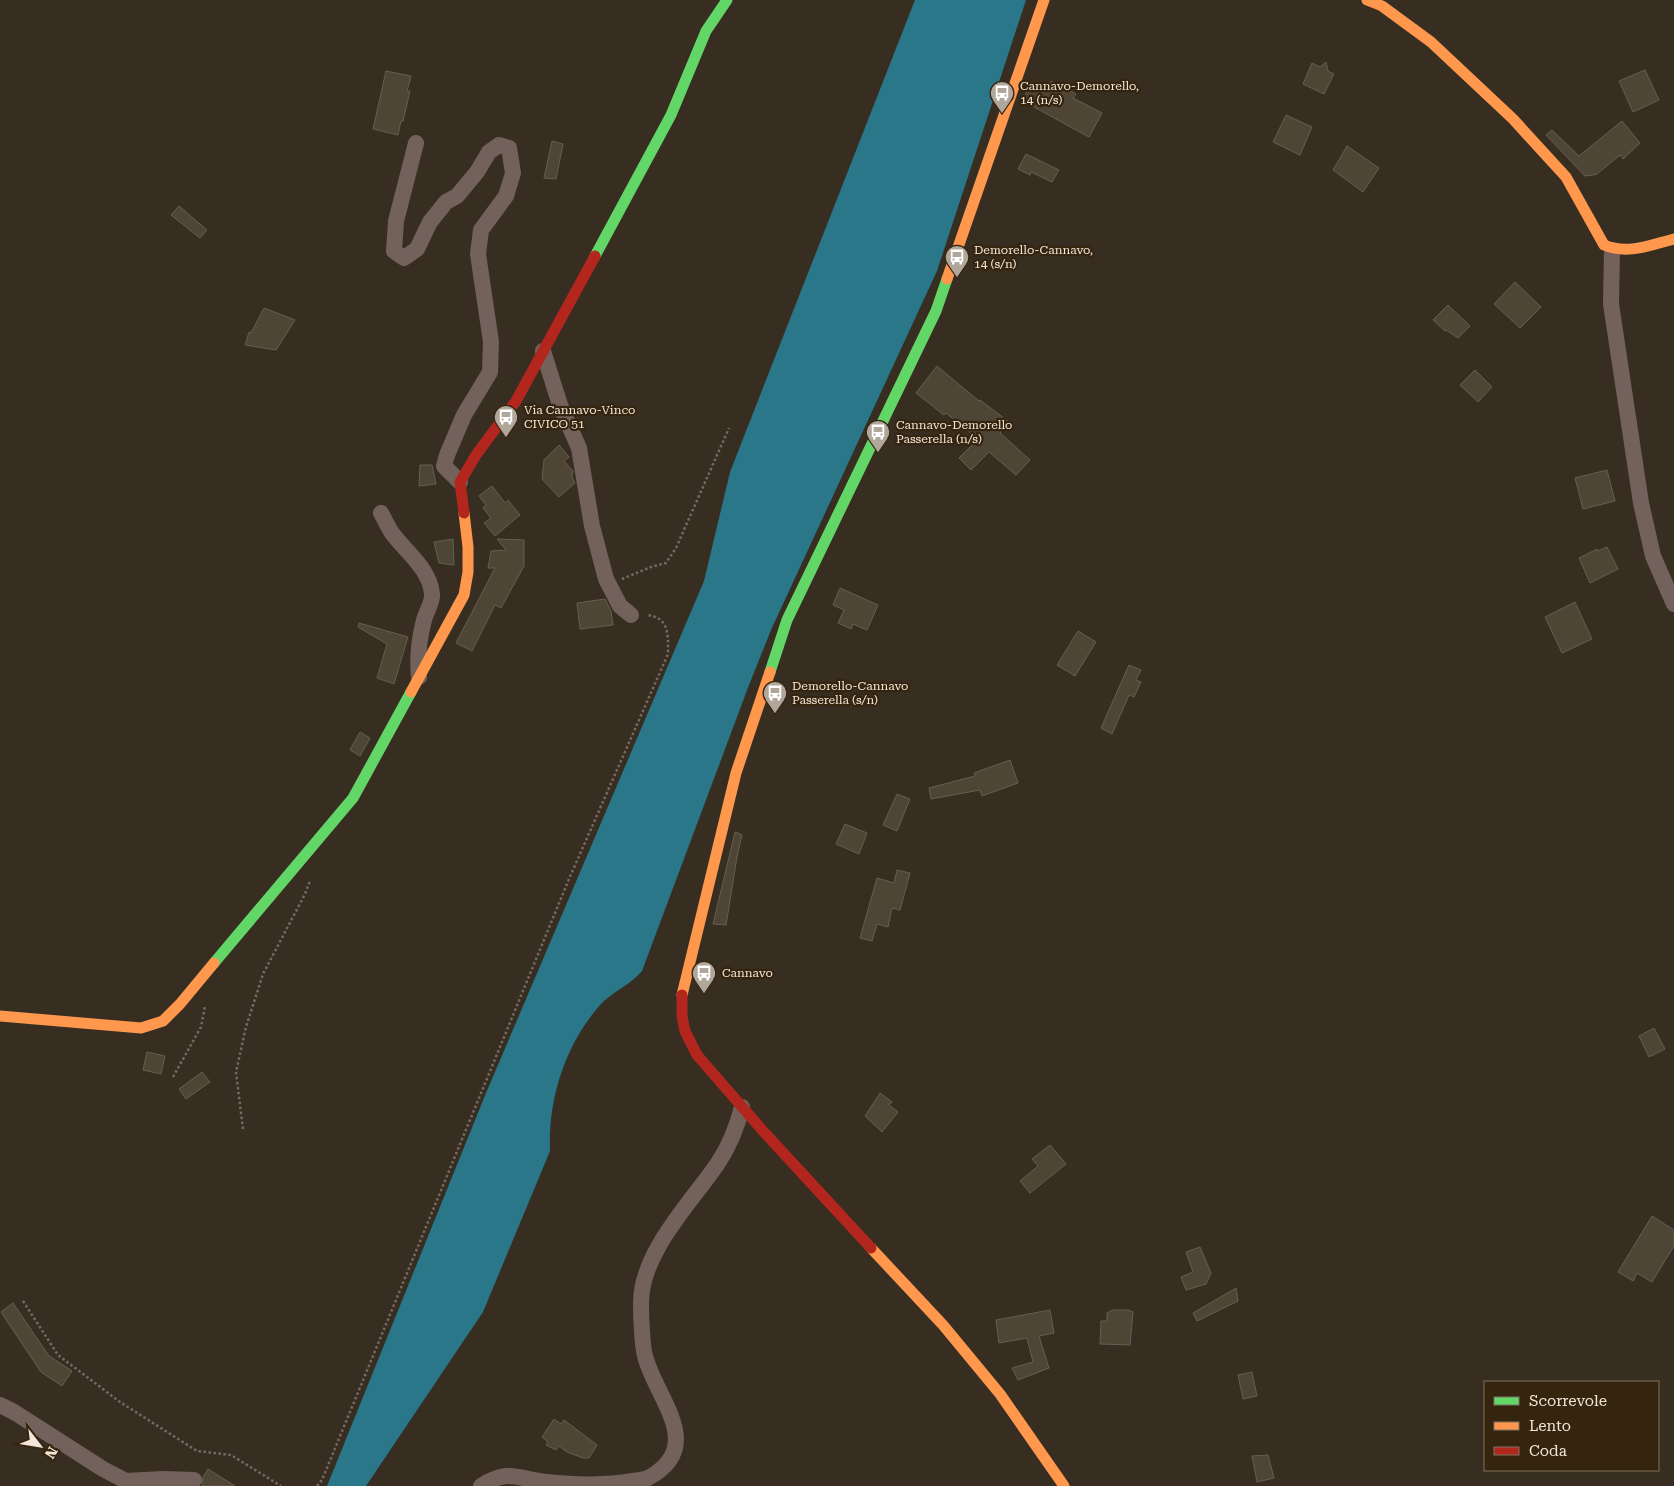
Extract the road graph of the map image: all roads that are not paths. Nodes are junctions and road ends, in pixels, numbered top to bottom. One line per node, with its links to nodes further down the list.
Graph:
1 (727, 0): 7 (street)
2 (1044, 0): 14 (street)
3 (1367, 0): 6 (street)
4 (416, 143): 8 (street)
5 (1674, 239): 6 (street)
6 (1612, 250): 10 (street)
7 (543, 350): 8 (street); 11 (street)
8 (460, 482): 12 (street)
9 (381, 513): 12 (street)
10 (1674, 604)
11 (631, 614)
12 (419, 678): 13 (street)
13 (0, 1016)
14 (742, 1107): 17 (street); 18 (street)
15 (0, 1405): 16 (street)
16 (194, 1480)
17 (481, 1486)
18 (1064, 1486)

